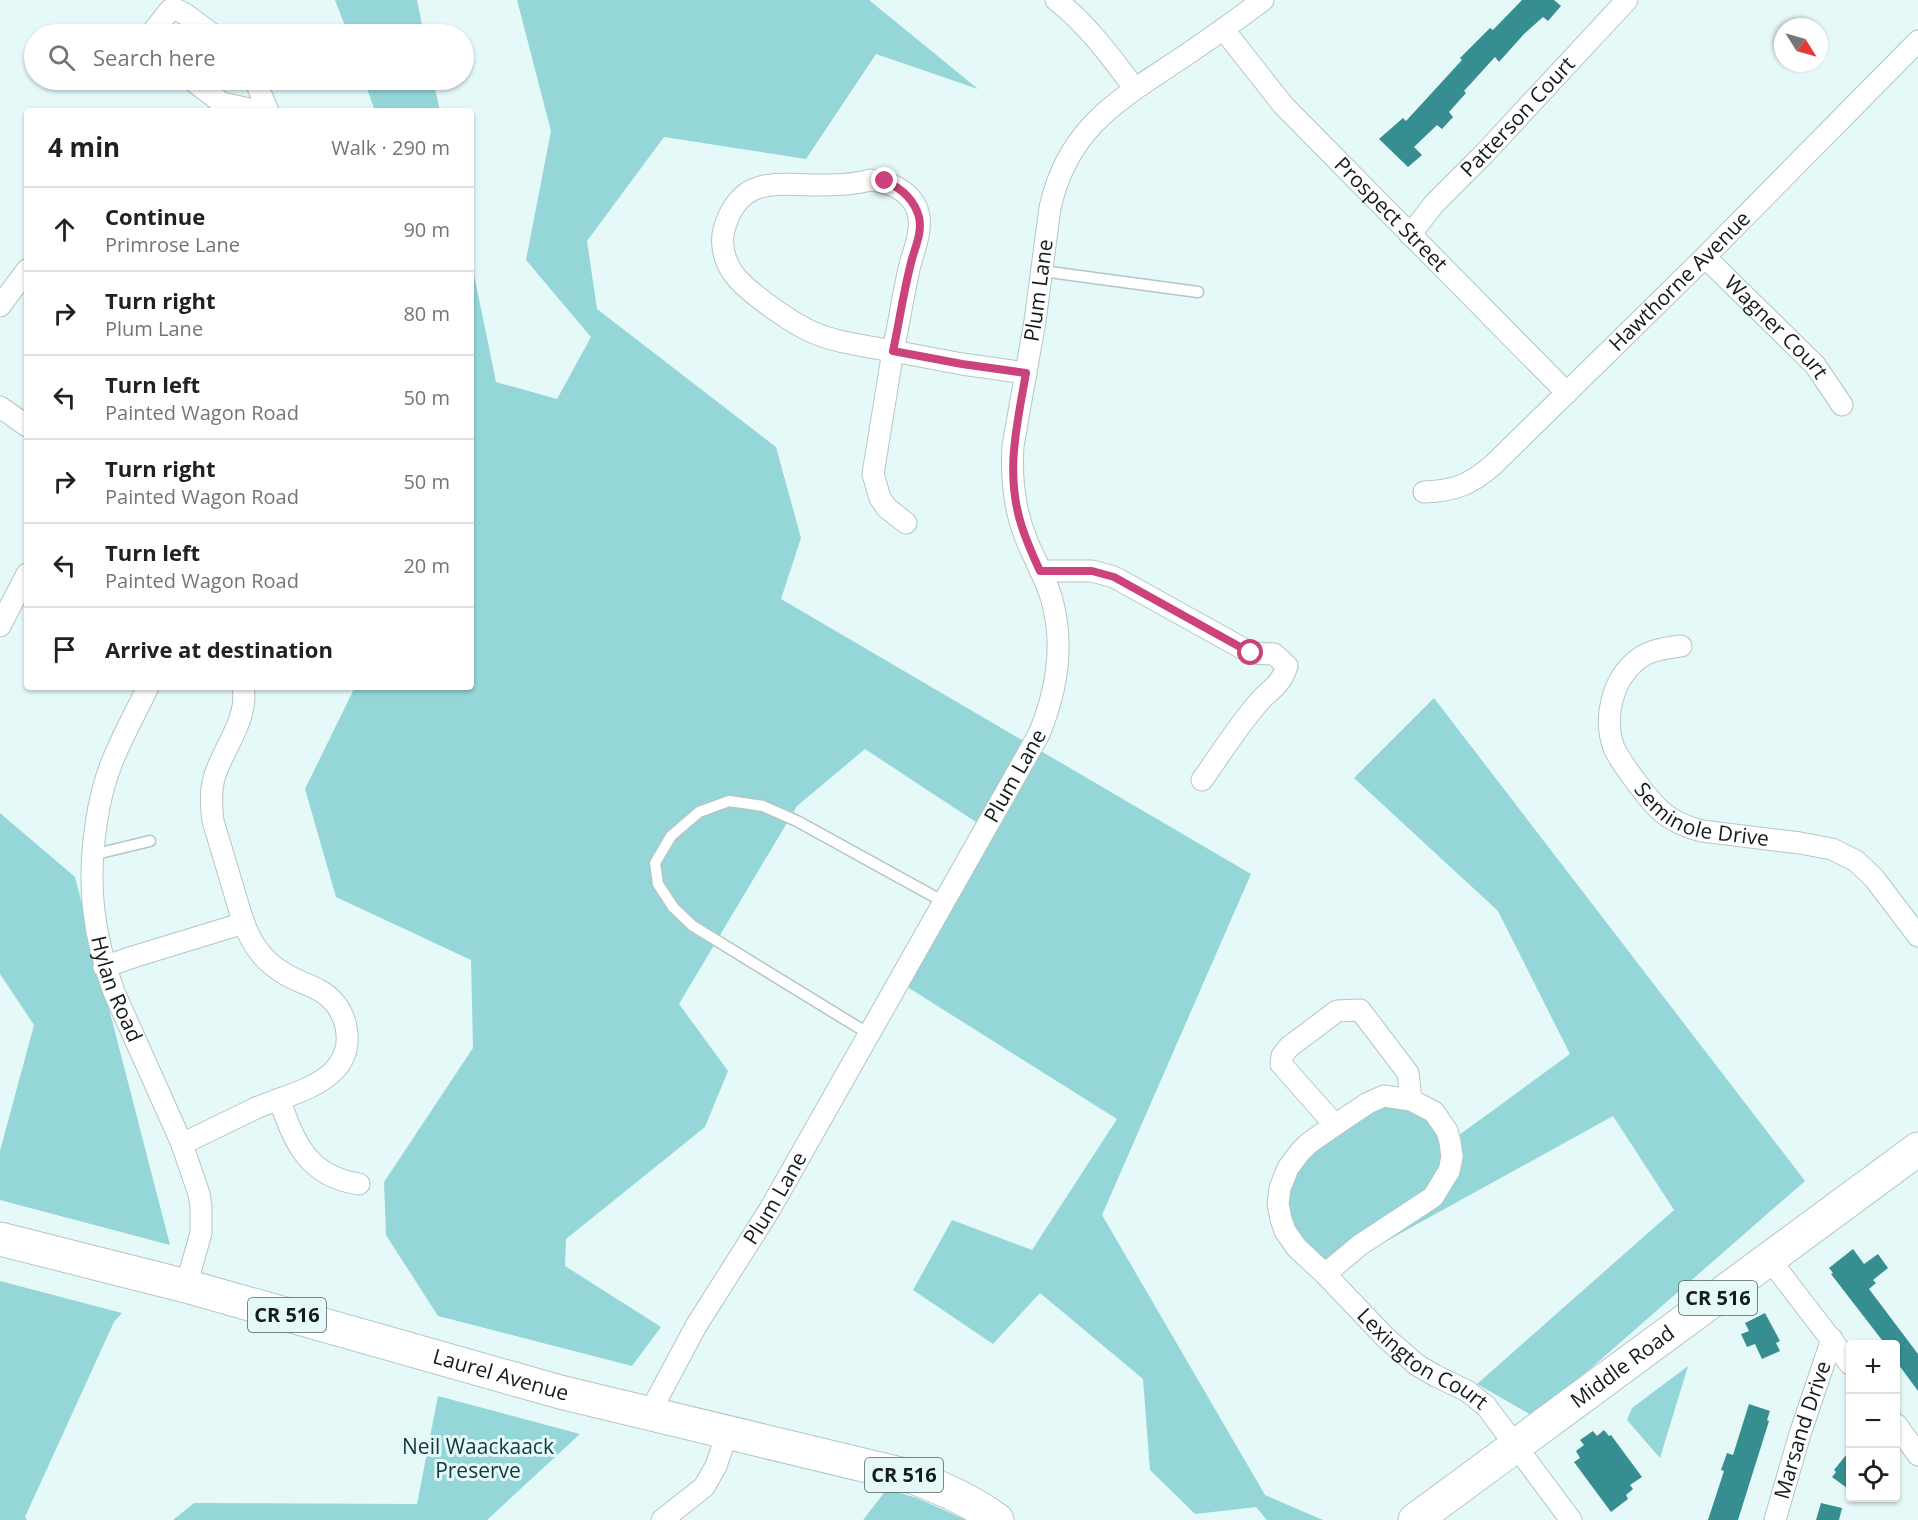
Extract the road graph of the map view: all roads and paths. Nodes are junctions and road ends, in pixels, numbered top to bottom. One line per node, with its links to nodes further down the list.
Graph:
1 (1056, 0): 8 (street)
2 (1263, 0): 6 (street, Plum Lane)
3 (1627, 0): 13 (street, Patterson Court)
4 (159, 24): 5 (street)
5 (197, 24)
6 (1224, 30): 8 (street, Plum Lane); 13 (street, Prospect Street)
7 (1918, 41): 14 (street, Hawthorne Avenue)
8 (1135, 89): 15 (street, Plum Lane)
9 (205, 90): 11 (street)
10 (259, 90): 12 (street)
11 (244, 108)
12 (267, 108)
13 (1410, 235): 21 (street, Prospect Street)
14 (1705, 257): 21 (street, Hawthorne Avenue); 22 (street, Wagner Court)
15 (1042, 271): 17 (lane); 20 (street, Plum Lane)
16 (24, 274): 18 (street)
17 (1198, 292)
18 (0, 306)
19 (893, 351): 19 (street); 20 (street); 26 (street)
20 (1026, 373): 27 (street, Plum Lane)
21 (1567, 393): 25 (street, Hawthorne Avenue)
22 (1842, 405)
23 (0, 407): 24 (street)
24 (24, 424)
25 (1424, 492)
26 (906, 522)
27 (1040, 571): 33 (street); 36 (street, Plum Lane)
28 (24, 580): 29 (street)
29 (0, 626)
30 (1681, 646): 38 (street, Seminole Drive)
31 (147, 690): 35 (street, Hylan Road)
32 (243, 690): 37 (street)
33 (1202, 780)
34 (150, 841): 35 (lane)
35 (92, 855): 39 (street, Hylan Road)
36 (944, 902): 40 (street, Plum Lane); 40 (lane)
37 (244, 923): 39 (street); 41 (street)
38 (1918, 936)
39 (104, 967): 44 (street, Hylan Road)
40 (869, 1034): 53 (street, Plum Lane)
41 (279, 1099): 44 (street); 46 (street)
42 (1411, 1100): 43 (street, Lexington Court); 43 (street); 49 (street, Lexington Court)
43 (1335, 1125): 49 (street, Lexington Court)
44 (182, 1144): 50 (street, Hylan Road)
45 (1918, 1149): 48 (main road, Middle Road / CR 516)
46 (360, 1184)
47 (0, 1239): 50 (main road, Laurel Avenue / CR 516)
48 (1770, 1260): 51 (street); 56 (main road, Middle Road / CR 516)
49 (1325, 1274): 56 (street, Lexington Court)
50 (186, 1286): 53 (main road, Laurel Avenue / CR 516)
51 (1832, 1339): 52 (street); 62 (street, Marsand Drive)
52 (1846, 1357)
53 (649, 1414): 55 (main road, Laurel Avenue / CR 516)
54 (1900, 1430): 57 (street)
55 (727, 1433): 58 (street); 59 (main road, Laurel Avenue / CR 516)
56 (1516, 1445): 60 (main road, Middle Road / CR 516); 61 (street, Lexington Court)
57 (1918, 1455)
58 (662, 1520)
59 (997, 1520)
60 (1415, 1520)
61 (1571, 1520)
62 (1775, 1520)

